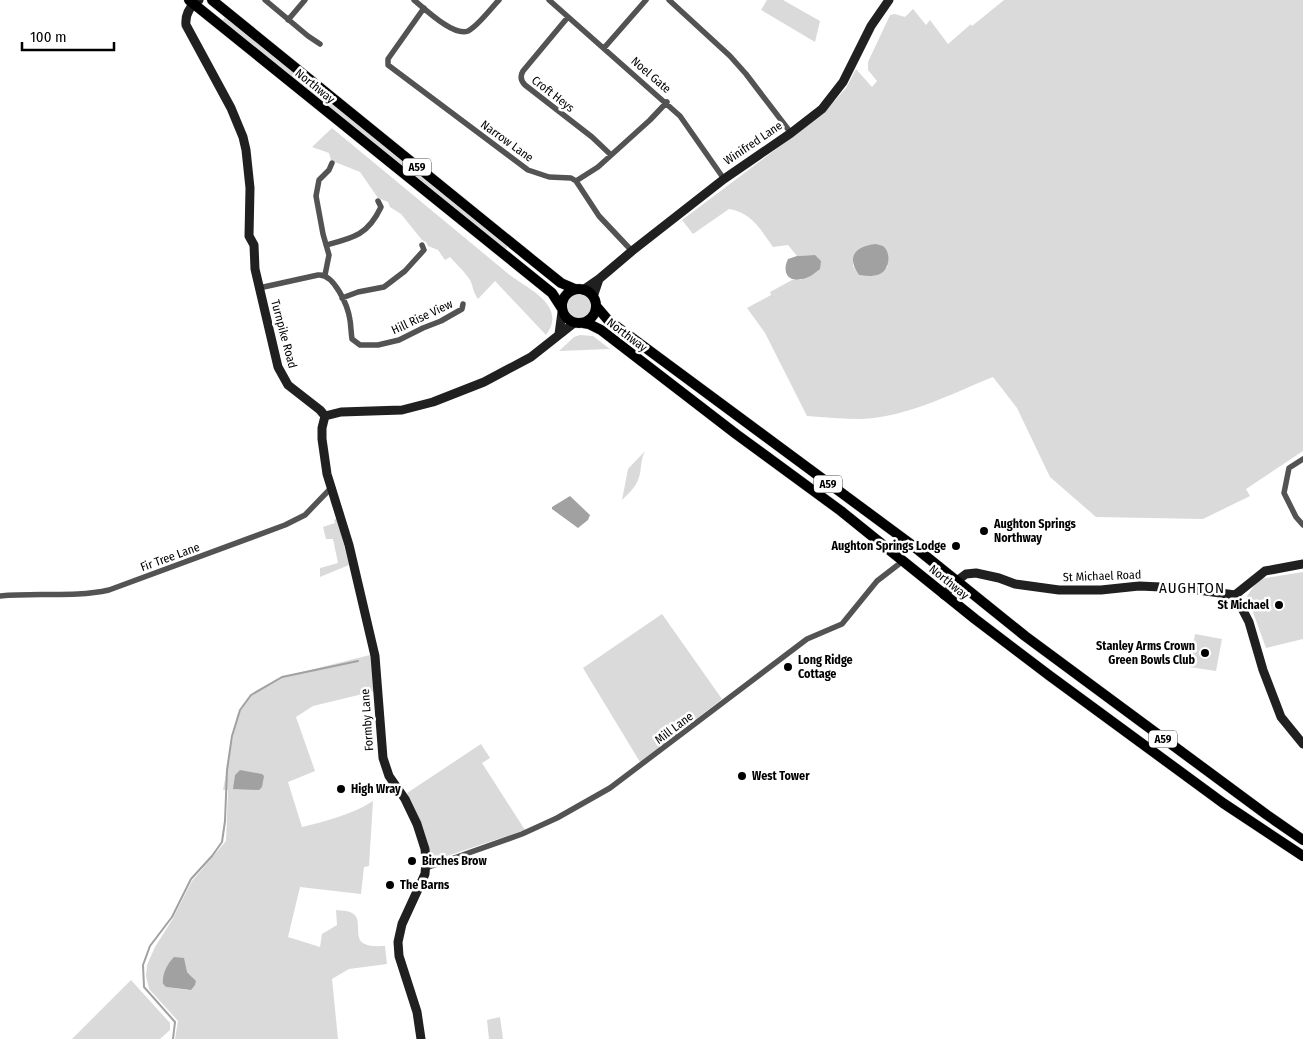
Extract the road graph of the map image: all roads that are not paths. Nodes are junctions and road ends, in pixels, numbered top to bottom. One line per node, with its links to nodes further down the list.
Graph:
1 (205, 0): 11 (street)
2 (265, 0): 14 (street)
3 (305, 0): 14 (street)
4 (414, 0): 12 (street)
5 (499, 0): 12 (street)
6 (549, 0): 13 (street, Noel Gate)
7 (646, 0): 16 (street)
8 (669, 0): 20 (street)
9 (890, 0): 20 (street, Winifred Lane)
10 (194, 1): 31 (street, Turnpike Road); 35 (highway, Northway / A59)
11 (216, 3): 32 (highway, Northway / A59)
12 (424, 8): 17 (street)
13 (568, 17): 16 (street, Noel Gate); 21 (street, Croft Heys)
14 (288, 20): 15 (street)
15 (320, 44)
16 (604, 48): 19 (street, Noel Gate)
17 (387, 64): 18 (street); 24 (street, Narrow Lane)
18 (380, 68)
19 (667, 102): 21 (street); 23 (street, Noel Gate)
20 (791, 133): 23 (street, Winifred Lane)
21 (611, 155): 24 (street)
22 (332, 163): 26 (street)
23 (724, 179): 28 (street, Winifred Lane)
24 (576, 180): 28 (street)
25 (378, 201): 26 (street)
26 (326, 245): 29 (street)
27 (426, 249): 33 (street)
28 (632, 251): 30 (street, Winifred Lane)
29 (325, 275): 31 (street); 33 (street, Hill Rise View)
30 (599, 279): 32 (street, Winifred Lane); 34 (street)
31 (260, 288): 39 (street, Turnpike Road)
32 (579, 290): 34 (highway, A59); 35 (highway)
33 (342, 298): 36 (street, Hill Rise View)
34 (594, 302): 37 (highway); 43 (highway, Northway / A59)
35 (562, 310): 37 (highway, A59); 38 (street)
36 (468, 312)
37 (579, 323): 38 (street); 44 (highway, Northway / A59)
38 (559, 334): 39 (street)
39 (325, 416): 41 (street, Formby Lane)
40 (1303, 459): 42 (street)
41 (331, 488): 49 (street, Fir Tree Lane); 53 (street, Formby Lane)
42 (1303, 525)
43 (912, 545): 44 (highway); 46 (highway, Northway / A59)
44 (901, 558): 47 (highway, Northway / A59); 53 (street, Mill Lane)
45 (1303, 564): 48 (street)
46 (958, 580): 47 (street); 48 (street, St Michael Road); 51 (highway, Northway / A59)
47 (944, 595): 52 (highway, Northway / A59)
48 (1234, 595): 50 (street)
49 (0, 596)
50 (1303, 744)
51 (1303, 840)
52 (1303, 856)
53 (426, 868): 54 (street, Formby Lane)
54 (421, 1039)

